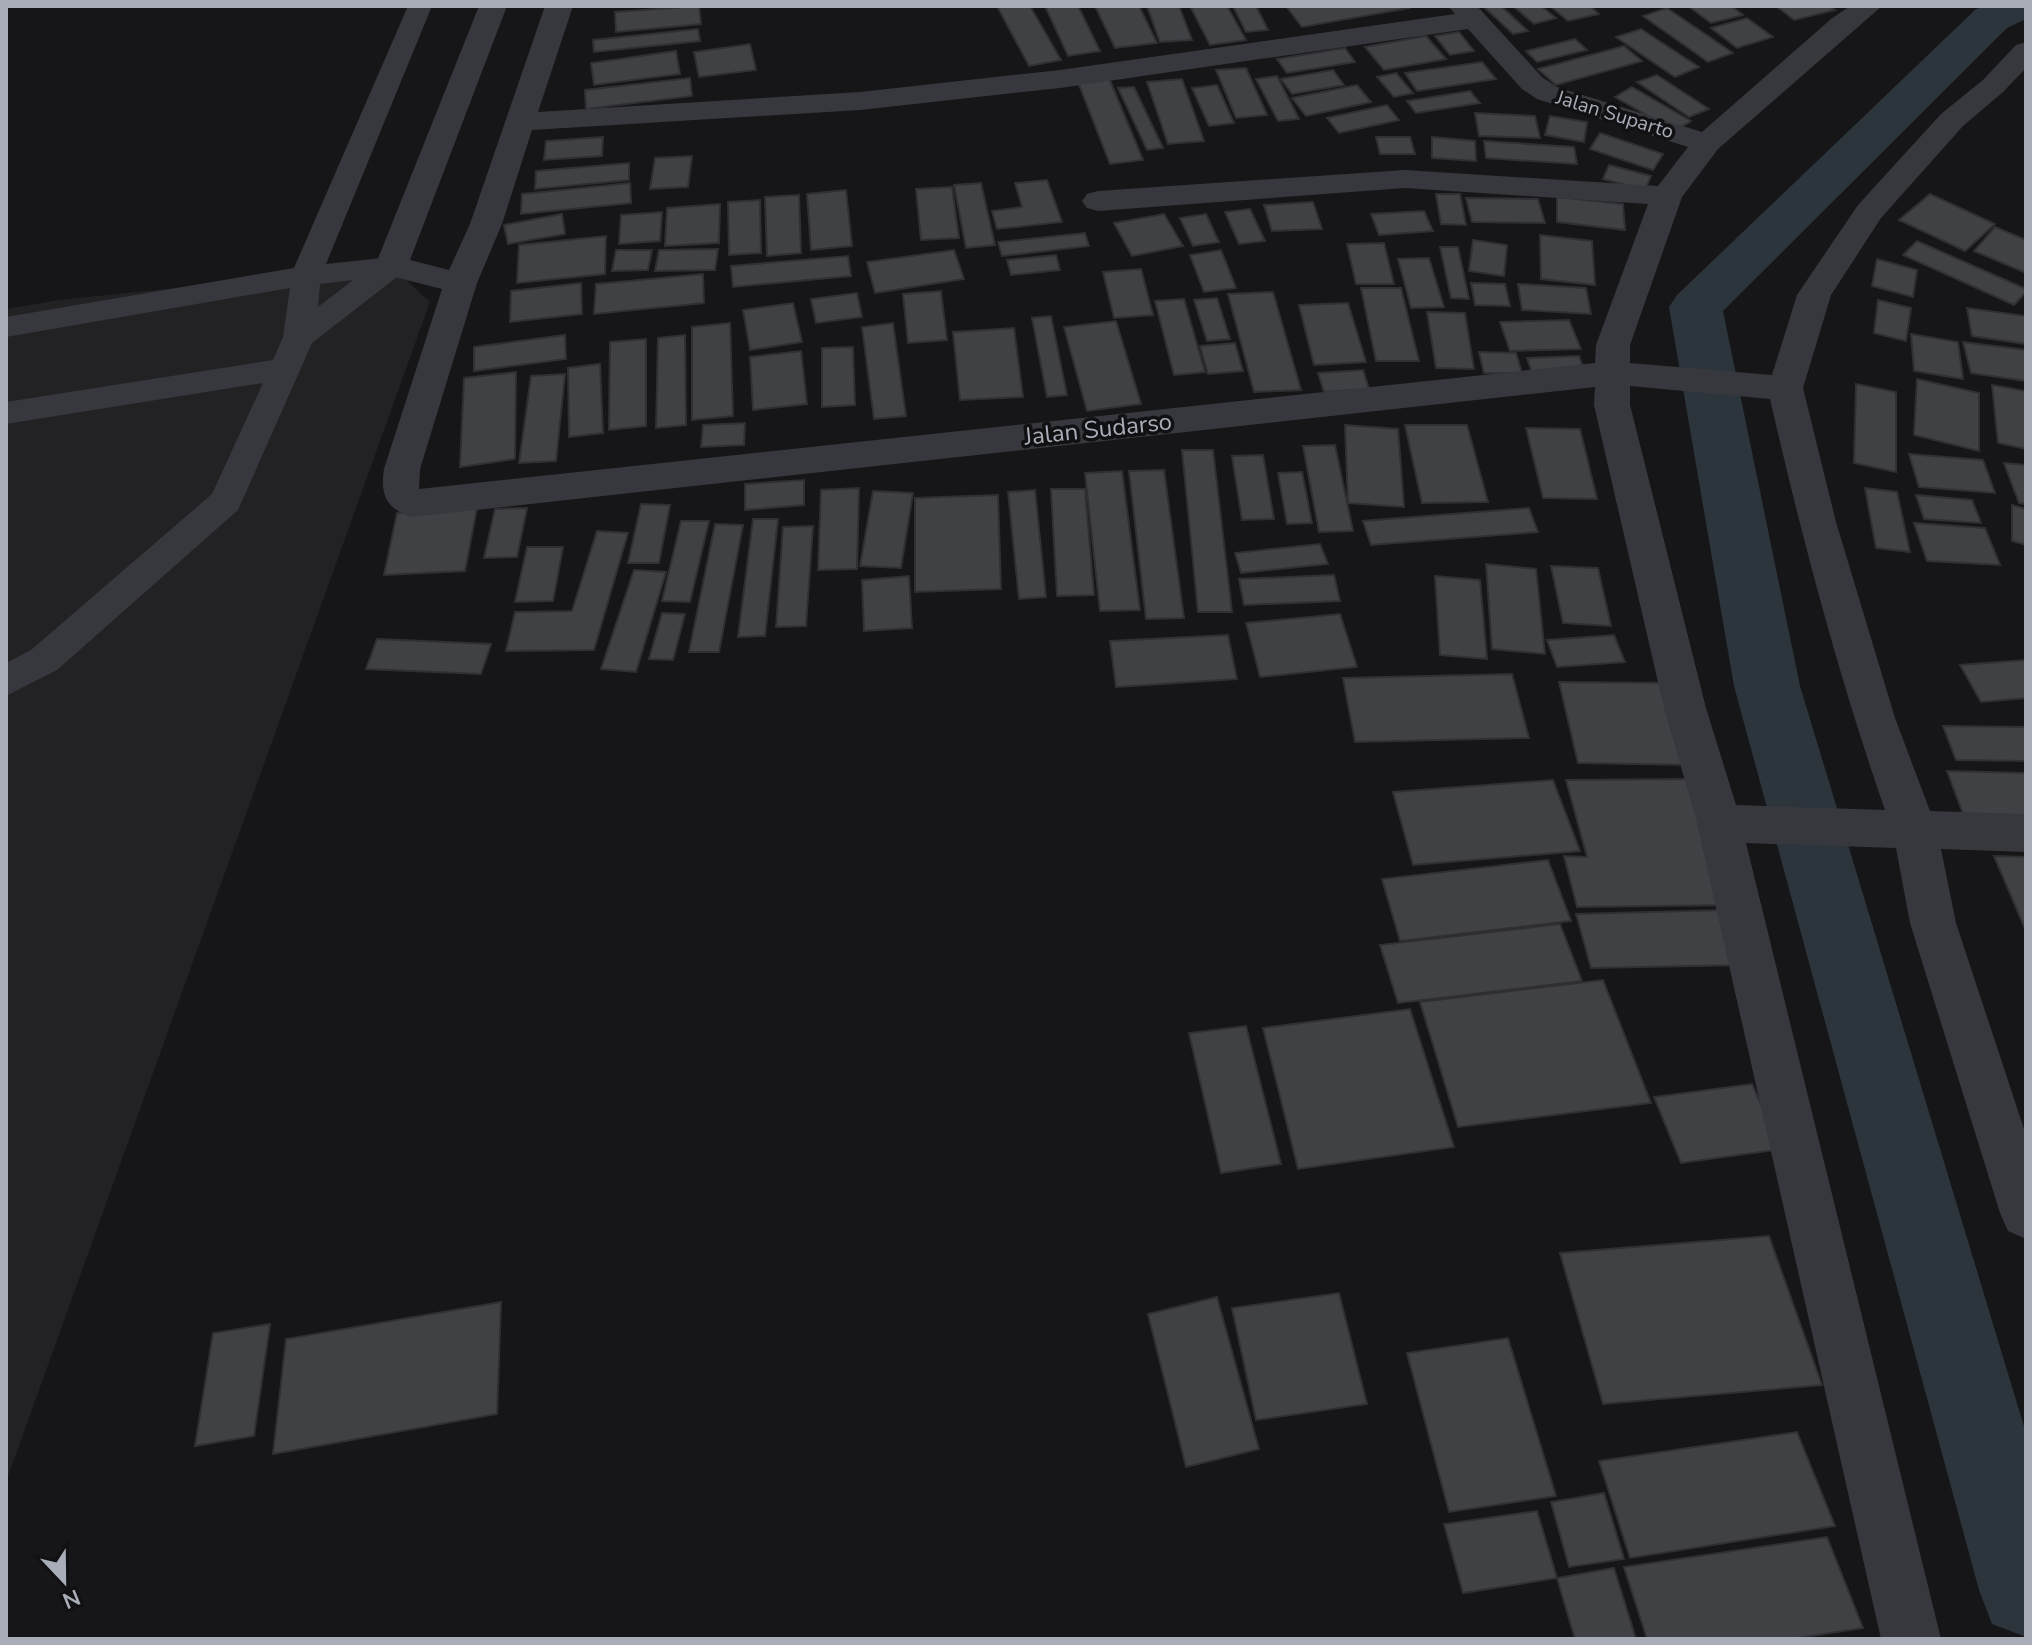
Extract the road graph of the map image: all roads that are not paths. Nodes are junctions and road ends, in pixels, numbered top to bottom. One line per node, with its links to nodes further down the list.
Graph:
1 (420, 6): 12 (lane)
2 (493, 6): 11 (street)
3 (559, 6): 7 (street)
4 (1868, 6): 8 (street)
5 (1468, 13): 7 (street); 8 (street, Jalan Suparto)
6 (2025, 53): 18 (street)
7 (522, 122): 13 (street)
8 (1707, 143): 9 (street)
9 (1667, 196): 10 (street); 17 (street)
10 (1098, 201)
11 (391, 266): 12 (lane); 13 (street); 15 (lane)
12 (306, 276): 14 (lane); 15 (lane)
13 (460, 283): 17 (street, Jalan Sudarso)
14 (6, 327)
15 (299, 337): 16 (lane)
16 (283, 369): 19 (lane); 20 (lane)
17 (1612, 373): 18 (street, Jalan Sudarso); 21 (street)
18 (1772, 386): 22 (street)
19 (6, 413)
20 (6, 681)
21 (1728, 822): 22 (street); 25 (street)
22 (1915, 831): 23 (street); 24 (street)
23 (2026, 833)
24 (2026, 1213)
25 (1911, 1639)

